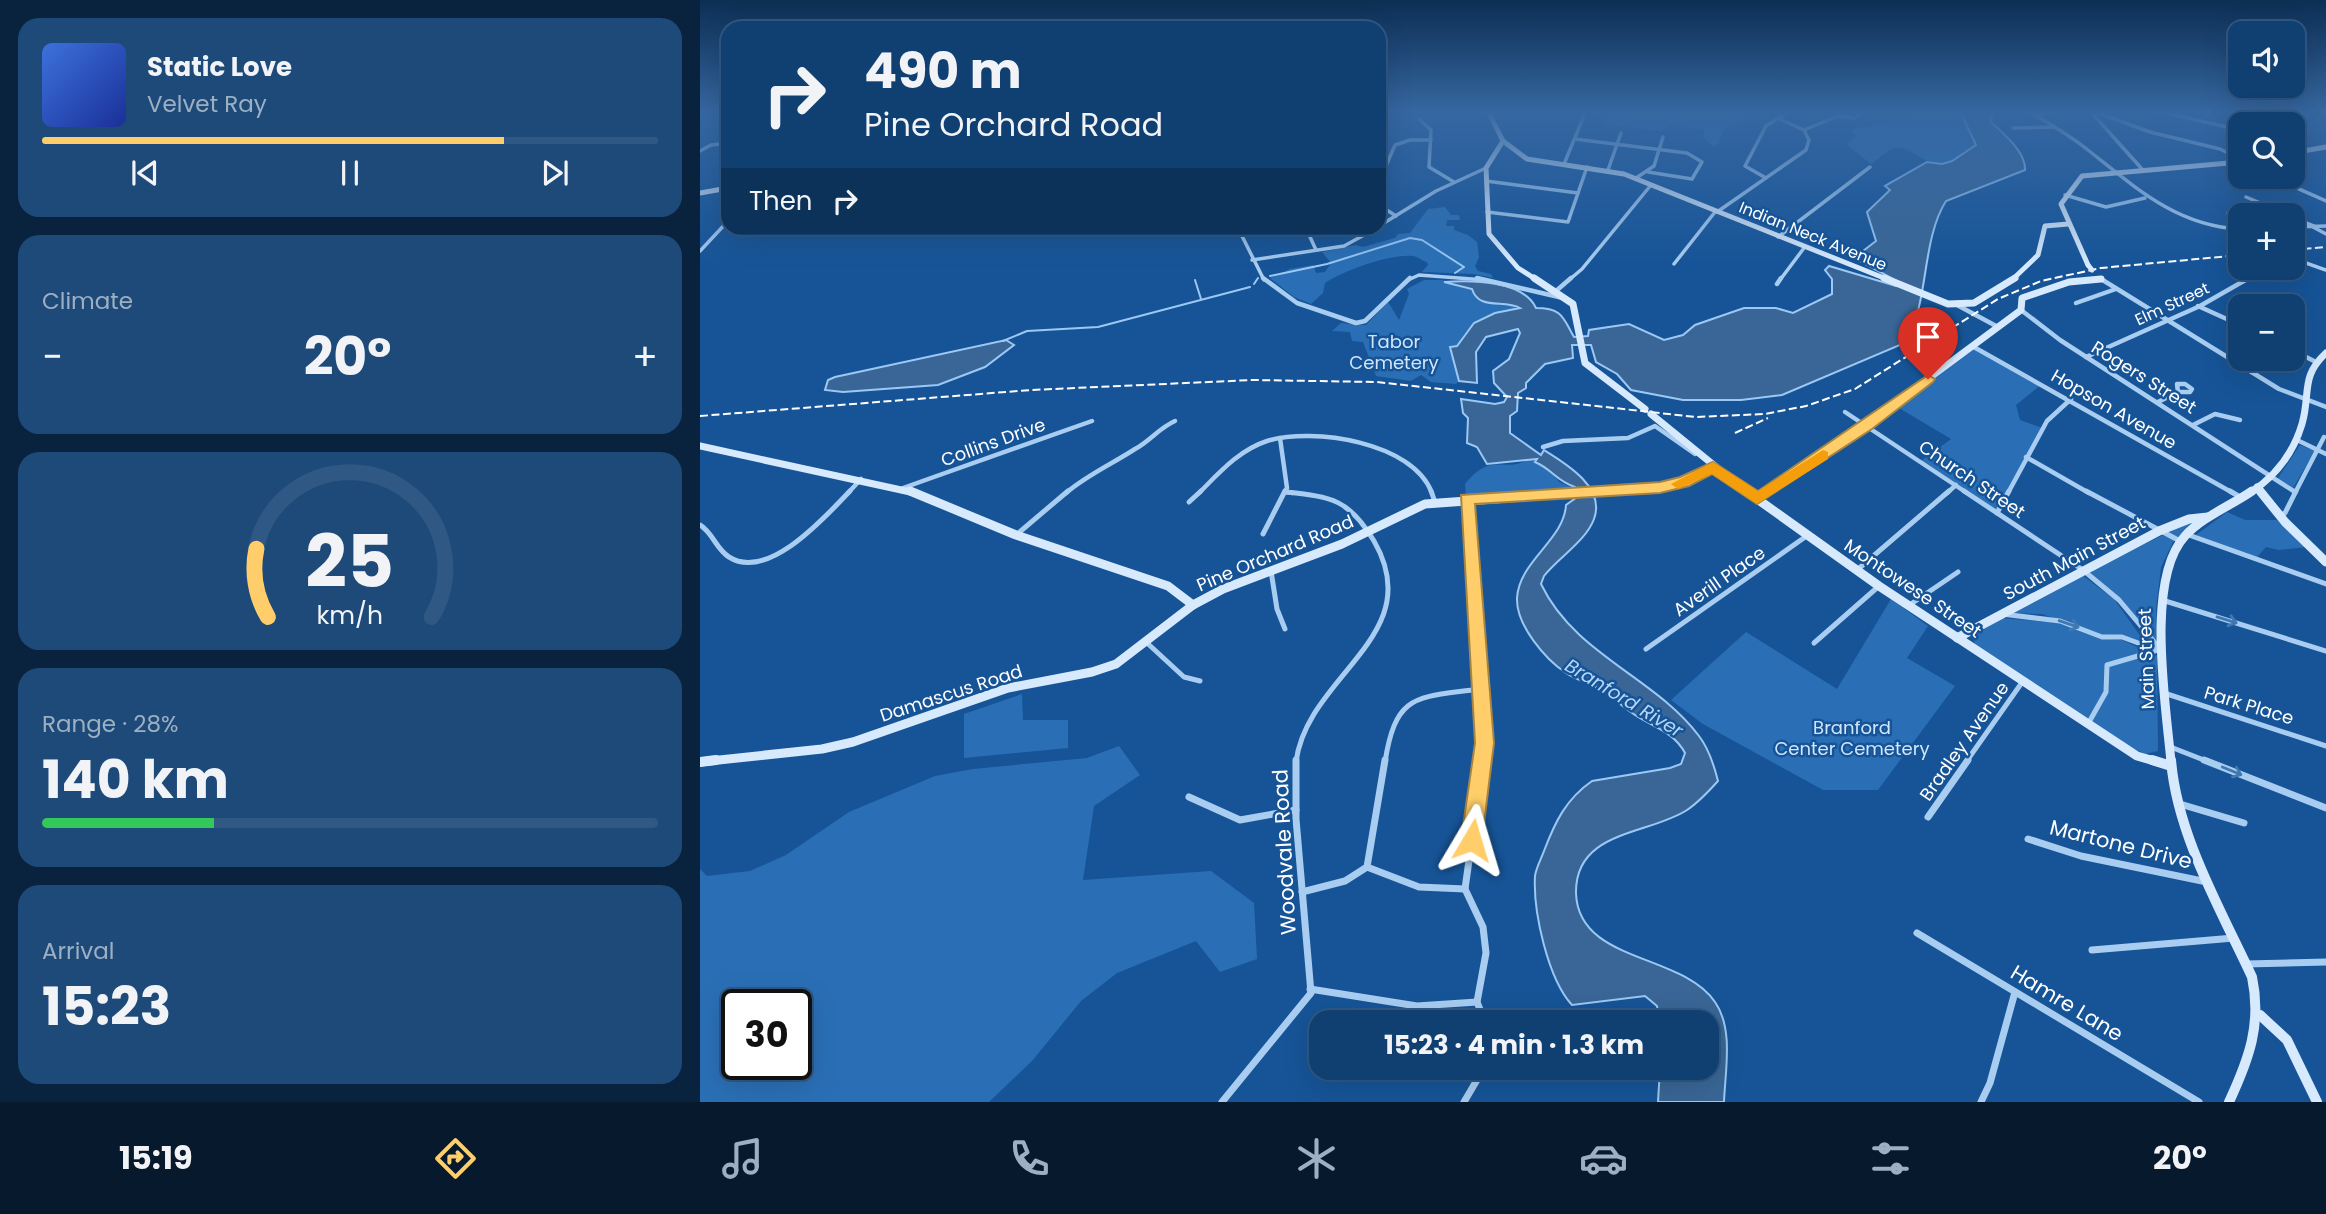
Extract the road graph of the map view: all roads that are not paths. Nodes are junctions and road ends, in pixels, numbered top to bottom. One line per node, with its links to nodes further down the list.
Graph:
1 (1429, 162): 22 (street)
2 (1488, 162): 15 (street)
3 (1552, 162): 12 (street, Indian Neck Avenue)
4 (1611, 162): 17 (street)
5 (1655, 162): 18 (street)
6 (1703, 162): 18 (street)
7 (1747, 162): 21 (street)
8 (1788, 162): 21 (street)
9 (2101, 162): 19 (street)
10 (2136, 162): 16 (street)
11 (2214, 162): 16 (street)
12 (1564, 164): 13 (street, Indian Neck Avenue)
13 (1587, 167): 17 (street, Indian Neck Avenue); 28 (street)
14 (1870, 167): 50 (street)
15 (1486, 168): 22 (street); 23 (street)
16 (2142, 169): 19 (street)
17 (1608, 170): 20 (street, Indian Neck Avenue)
18 (1648, 172): 20 (street)
19 (2112, 172): 29 (street); 31 (street)
20 (1636, 178): 24 (street, Indian Neck Avenue)
21 (1766, 178): 36 (street)
22 (1454, 181): 37 (street)
23 (1486, 181): 28 (street); 35 (street)
24 (1651, 185): 36 (street, Indian Neck Avenue); 62 (street)
25 (721, 188): 27 (street)
26 (2299, 189): 32 (street)
27 (700, 193)
28 (1578, 193): 35 (street)
29 (2065, 195): 31 (street); 40 (street)
30 (2246, 197): 33 (street)
31 (2146, 198): 45 (street)
32 (2326, 201)
33 (2260, 203)
34 (1386, 210): 37 (street)
35 (1487, 212): 62 (street)
36 (1716, 212): 50 (street, Indian Neck Avenue); 56 (street)
37 (1396, 216): 38 (street)
38 (1386, 222)
39 (2305, 222): 43 (street)
40 (2068, 224): 58 (street); 65 (street)
41 (2326, 226): 43 (street)
42 (2305, 227): 43 (street)
43 (2315, 227): 46 (street)
44 (721, 228): 53 (street)
45 (2228, 230)
46 (2326, 234)
47 (1241, 235): 54 (street)
48 (1309, 235): 52 (street)
49 (1364, 235): 52 (street)
50 (1778, 237): 51 (street, Indian Neck Avenue)
51 (1804, 248): 60 (street); 65 (street, Indian Neck Avenue)
52 (1316, 250): 54 (street)
53 (700, 251)
54 (1252, 260): 63 (street)
55 (2305, 262): 57 (street)
56 (1674, 264)
57 (2326, 270)
58 (2101, 279): 61 (street); 67 (street)
59 (2247, 280): 66 (street, Elm Street)
60 (1777, 284)
61 (2116, 289): 64 (street); 68 (street)
62 (1556, 291): 63 (street)
63 (1567, 298): 94 (street, Montowese Street)
64 (2076, 303)
65 (1956, 305): 70 (street, Indian Neck Avenue)
66 (2198, 306): 68 (street, Elm Street); 69 (street)
67 (2021, 310): 70 (street); 74 (street, Rogers Street)
68 (2166, 320): 74 (street, Elm Street); 78 (street)
69 (2228, 320)
70 (1998, 327): 71 (street)
71 (1972, 346): 77 (street, Hopson Avenue); 86 (street)
72 (2326, 353): 75 (street)
73 (2305, 356): 75 (street)
74 (2086, 357): 79 (street, Rogers Street)
75 (2315, 361): 78 (street, Main Street)
76 (2178, 392): 79 (street)
77 (2071, 399): 93 (street); 102 (street, Hopson Avenue)
78 (2305, 400): 80 (street); 89 (street, Main Street)
79 (2158, 402): 85 (street, Rogers Street)
80 (2326, 407)
81 (1845, 412): 86 (street, Church Street)
82 (2240, 420): 85 (street)
83 (1092, 421): 99 (street, Collins Drive)
84 (1175, 421): 114 (street)
85 (2193, 425): 95 (street, Rogers Street)
86 (1867, 426): 97 (street, Church Street); 104 (street)
87 (2325, 437): 92 (street)
88 (1280, 438): 100 (street); 105 (street); 106 (street)
89 (2297, 440): 92 (street); 95 (street, Main Street)
90 (700, 446): 96 (street, Pine Orchard Road)
91 (1544, 447): 94 (street)
92 (2323, 453): 101 (street)
93 (2026, 457): 107 (street); 112 (street)
94 (1710, 464): 103 (street, Pine Orchard Road); 104 (street, Montowese Street)
95 (2274, 476): 98 (street, Main Street); 101 (street, Rogers Street)
96 (861, 479): 99 (street, Pine Orchard Road); 110 (street)
97 (1956, 485): 107 (street, Church Street); 118 (street)
98 (2258, 487): 102 (street, Main Street); 108 (street)
99 (903, 488): 114 (street, Pine Orchard Road)
100 (1286, 492): 111 (street, Woodvale Road); 113 (street)
101 (2295, 492): 108 (street)
102 (2241, 498): 109 (street, Main Street)
103 (1467, 499): 106 (street, Pine Orchard Road); 137 (street)
104 (1757, 499): 115 (street, Montowese Street)
105 (1189, 502)
106 (1435, 502): 111 (street, Pine Orchard Road)
107 (1997, 513): 119 (street, Church Street)
108 (2280, 516): 117 (street)
109 (2209, 517): 112 (street, South Main Street); 116 (street, Main Street)
110 (700, 525)
111 (1367, 530): 120 (street, Pine Orchard Road); 147 (street, Woodvale Road)
112 (2159, 531): 116 (street); 119 (street, South Main Street)
113 (1263, 534)
114 (1016, 535): 125 (street, Pine Orchard Road)
115 (1808, 535): 118 (street, Montowese Street); 132 (street, Averill Place)
116 (2183, 538): 122 (street); 124 (street, Main Street)
117 (2326, 562)
118 (1857, 570): 123 (street, Montowese Street)
119 (2083, 570): 127 (street, South Main Street); 134 (street, Church Street)
120 (1271, 571): 125 (street, Pine Orchard Road); 128 (street)
121 (1958, 572): 126 (street)
122 (2326, 584)
123 (1879, 586): 126 (street, Montowese Street); 131 (street)
124 (2162, 600): 133 (street, one-way to 133); 134 (street, Main Street)
125 (1193, 605): 130 (street, Damascus Road)
126 (1908, 606): 129 (street, Montowese Street)
127 (2002, 614): 129 (street, South Main Street); 134 (street, one-way to 134)
128 (1285, 629)
129 (1957, 638): 136 (street, Montowese Street)
130 (1146, 642): 135 (street); 142 (street, Damascus Road)
131 (1814, 643)
132 (1646, 649)
133 (2326, 651)
134 (2162, 652): 138 (street, Main Street); 139 (street)
135 (1200, 681)
136 (2022, 681): 139 (street, Montowese Street); 148 (street, Bradley Avenue)
137 (1479, 689): 151 (street); 153 (street)
138 (2164, 693): 140 (street, Main Street); 141 (street, Park Place)
139 (2088, 724): 143 (street, Montowese Street)
140 (2168, 746): 143 (street, Main Street); 146 (street, one-way to 146)
141 (2326, 746)
142 (700, 762)
143 (2171, 766): 145 (street, Main Street)
144 (1189, 797): 147 (street)
145 (2179, 804): 149 (street); 152 (street, Main Street)
146 (2326, 808)
147 (1296, 810): 154 (street, Woodvale Road)
148 (1928, 817)
149 (2244, 823)
150 (2028, 839): 152 (street, Martone Drive)
151 (1367, 867): 153 (street); 154 (street)
152 (2207, 882): 156 (street, Main Street)
153 (1465, 889): 162 (street)
154 (1302, 892): 160 (street, Woodvale Road)
155 (1917, 933): 161 (street, Hamre Lane)
156 (2234, 938): 157 (street); 159 (street, Main Street)
157 (2092, 950)
158 (2326, 962): 159 (street)
159 (2246, 964): 164 (street, Main Street)
160 (1310, 989): 162 (street); 166 (street)
161 (2015, 992): 168 (street); 169 (street, Hamre Lane)
162 (1477, 1002): 163 (street)
163 (1480, 1010)
164 (2260, 1015): 170 (street); 171 (street)
165 (1478, 1080): 167 (street)
166 (1222, 1102)
167 (1464, 1102)
168 (1981, 1102)
169 (2199, 1102)
170 (2229, 1102)
171 (2317, 1102)

